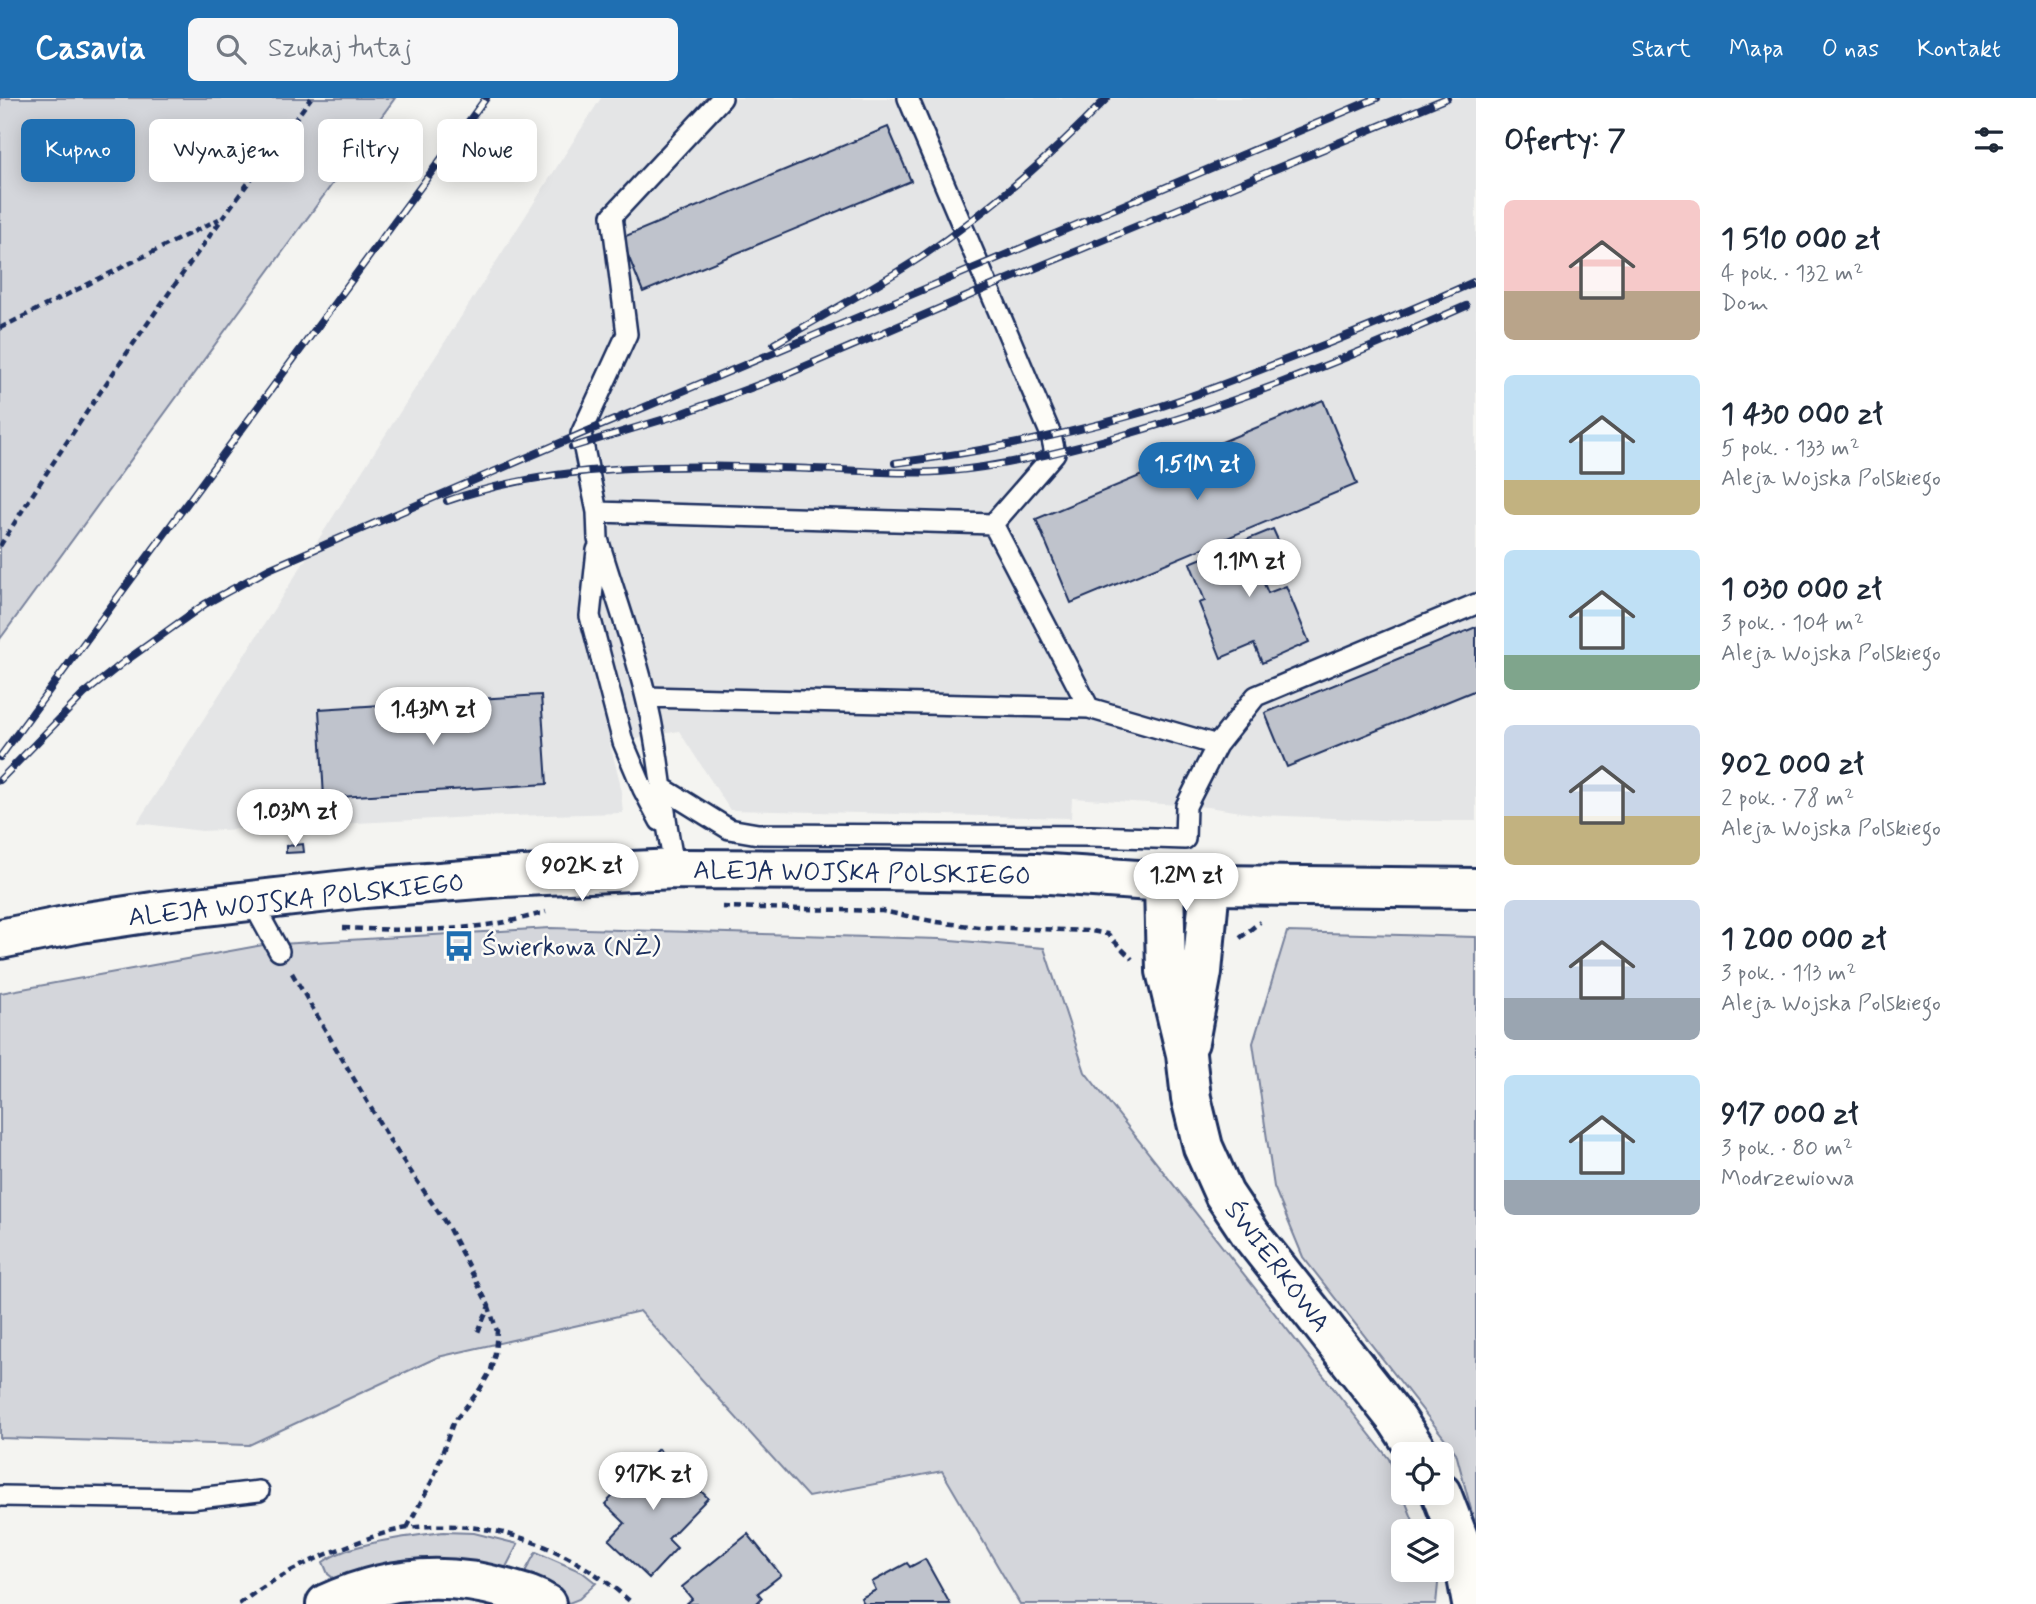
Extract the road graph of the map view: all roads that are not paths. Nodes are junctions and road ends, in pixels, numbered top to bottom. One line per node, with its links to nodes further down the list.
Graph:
1 (722, 98): 3 (lane)
2 (908, 98): 4 (lane)
3 (597, 512): 4 (lane); 5 (lane)
4 (993, 524): 8 (lane)
5 (598, 539): 7 (lane); 11 (lane)
6 (1476, 604): 9 (lane)
7 (646, 697): 8 (lane); 10 (lane)
8 (1089, 708): 9 (lane)
9 (1217, 745): 10 (lane)
10 (661, 787): 11 (lane)
11 (671, 852): 12 (main road, ALEJA WOJSKA POLSKIEGO); 15 (main road, ALEJA WOJSKA POLSKIEGO)
12 (1164, 883): 13 (main road, ALEJA WOJSKA POLSKIEGO); 18 (main road)
13 (1210, 885): 14 (main road, ALEJA WOJSKA POLSKIEGO); 18 (main road)
14 (1476, 888)
15 (251, 900): 16 (main road, ALEJA WOJSKA POLSKIEGO); 17 (lane)
16 (0, 939)
17 (279, 951)
18 (1186, 1054): 19 (main road, ŚWIERKOWA)
19 (1411, 1442)
20 (259, 1491): 21 (lane)
21 (0, 1496)
22 (1446, 1505): 25 (main road)
23 (326, 1604): 24 (main road)
24 (547, 1604)
25 (1472, 1604)

